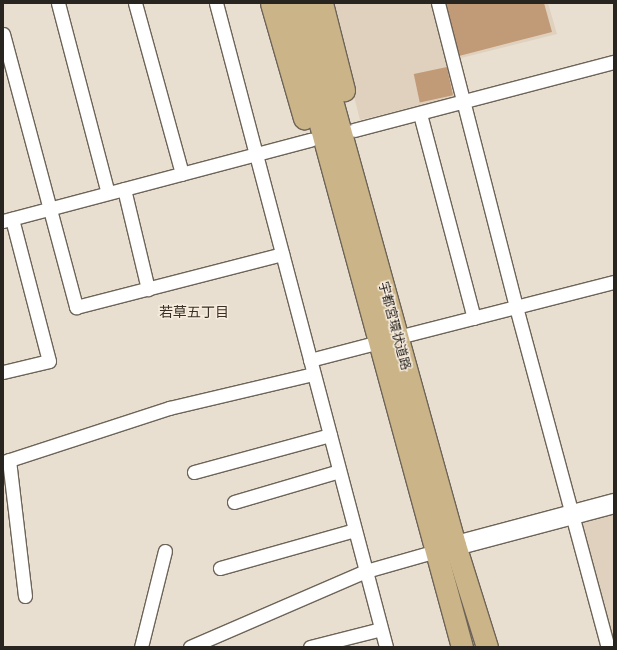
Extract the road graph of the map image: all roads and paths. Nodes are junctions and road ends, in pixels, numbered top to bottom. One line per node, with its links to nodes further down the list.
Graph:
1 (58, 3): 18 (street)
2 (135, 3): 16 (street)
3 (216, 3): 15 (street)
4 (271, 3): 14 (main road)
5 (287, 3): 22 (main road, 宇都宮環状道路)
6 (305, 3): 19 (main road, 宇都宮環状道路)
7 (322, 3): 13 (main road)
8 (438, 3): 11 (street)
9 (3, 34): 20 (street)
10 (614, 62): 11 (street)
11 (465, 102): 12 (street); 26 (street)
12 (420, 114): 13 (street); 27 (street)
13 (354, 130): 19 (main road)
14 (310, 140): 15 (street); 22 (main road)
15 (256, 154): 16 (street); 23 (street)
16 (182, 174): 17 (street)
17 (124, 189): 18 (street); 25 (street)
18 (108, 193): 20 (street)
19 (358, 194): 28 (main road, 宇都宮環状道路)
20 (48, 209): 21 (street); 25 (street)
21 (8, 220): 30 (street)
22 (349, 227): 28 (main road, 宇都宮環状道路)
23 (282, 254): 25 (street); 29 (street)
24 (614, 282): 26 (street)
25 (148, 289)
26 (516, 307): 27 (street); 38 (street)
27 (474, 318): 28 (street)
28 (388, 340): 29 (street); 40 (main road, 宇都宮環状道路)
29 (310, 360): 31 (street)
30 (3, 372)
31 (313, 374): 32 (street); 33 (street)
32 (330, 435): 34 (street); 35 (street)
33 (6, 461): 44 (street)
34 (339, 471): 36 (street); 39 (street)
35 (194, 472)
36 (234, 502)
37 (614, 503): 38 (street)
38 (572, 514): 40 (street); 52 (street)
39 (355, 530): 42 (street); 43 (street)
40 (445, 548): 43 (street); 50 (main road, 宇都宮環状道路); 51 (main road, 宇都宮環状道路)
41 (164, 551): 46 (street)
42 (220, 568)
43 (366, 571): 45 (street); 47 (street)
44 (25, 596)
45 (381, 629): 48 (street); 49 (street)
46 (141, 647)
47 (190, 647)
48 (310, 647)
49 (386, 647)
50 (462, 647)
51 (487, 647)
52 (608, 647)

